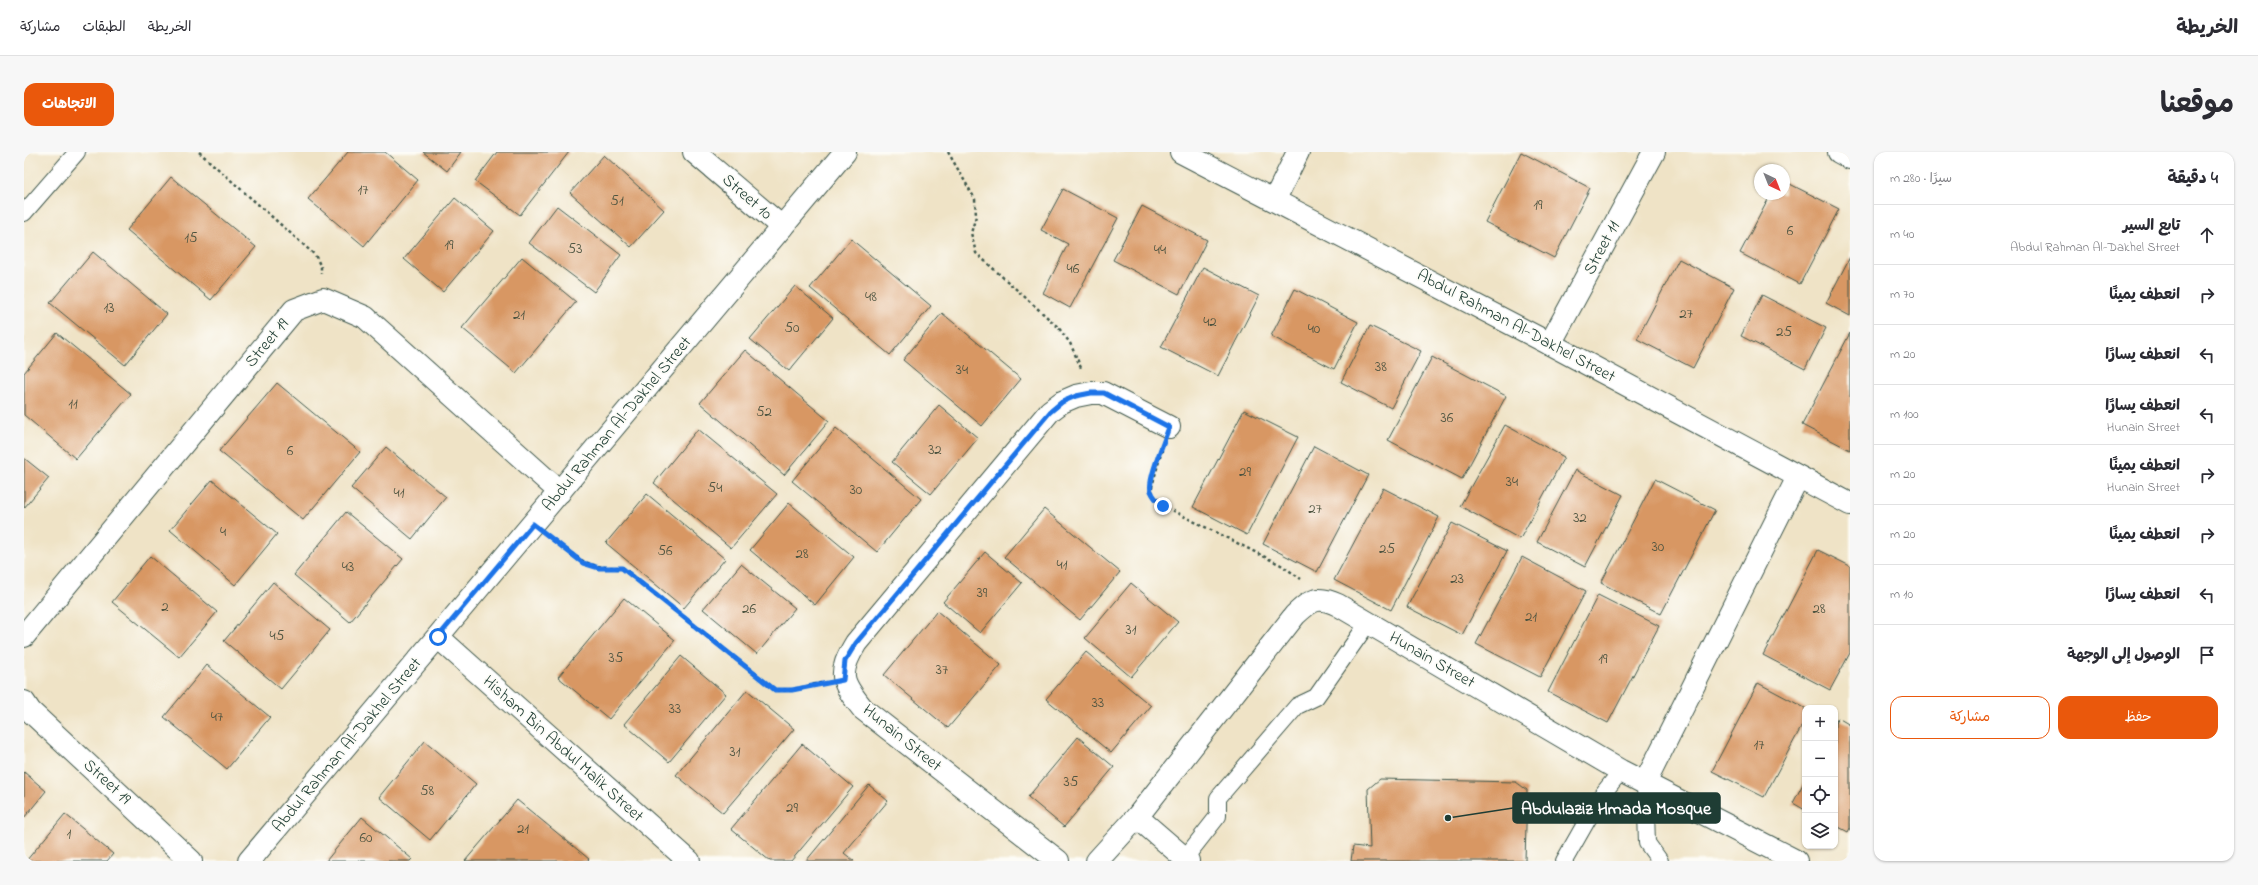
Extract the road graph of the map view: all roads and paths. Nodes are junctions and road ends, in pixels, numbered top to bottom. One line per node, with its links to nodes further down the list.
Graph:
1 (77, 152): 12 (lane)
2 (200, 152): 14 (path)
3 (694, 152): 13 (street, Street 10)
4 (845, 152): 13 (street, Abdul Rahman Al-Dakhel Street)
5 (948, 152): 16 (path)
6 (1181, 152): 11 (street, Abdul Rahman Al-Dakhel Street)
7 (1298, 152): 11 (street)
8 (1654, 152): 15 (street, Street 11)
9 (1839, 152): 10 (street)
10 (1850, 158)
11 (1275, 199): 15 (street, Abdul Rahman Al-Dakhel Street)
12 (24, 213)
13 (782, 227): 19 (street, Abdul Rahman Al-Dakhel Street)
14 (323, 299): 19 (street); 24 (street, Street 19)
15 (1550, 344): 18 (street, Abdul Rahman Al-Dakhel Street)
16 (1091, 393): 17 (street); 26 (street)
17 (1169, 427): 22 (path)
18 (1798, 477): 20 (street, Abdul Rahman Al-Dakhel Street); 29 (street)
19 (560, 492): 21 (street, Abdul Rahman Al-Dakhel Street)
20 (1850, 504)
21 (533, 524): 25 (street, Abdul Rahman Al-Dakhel Street); 26 (path)
22 (1318, 599): 23 (street, Hunain Street); 30 (street)
23 (1368, 623): 28 (street, Hunain Street); 32 (lane)
24 (24, 636)
25 (438, 637): 31 (street, Hisham Bin Abdul Malik Street); 34 (street, Abdul Rahman Al-Dakhel Street)
26 (843, 680): 35 (street, Hunain Street)
27 (24, 702): 33 (street, Street 19)
28 (1621, 771): 29 (street, Hunain Street); 37 (lane)
29 (1645, 783): 38 (lane); 39 (street, Hunain Street)
30 (1137, 817): 32 (street); 36 (street)
31 (685, 860)
32 (1187, 860)
33 (191, 861)
34 (249, 861)
35 (1058, 861)
36 (1097, 861)
37 (1564, 861)
38 (1660, 861)
39 (1796, 861)

